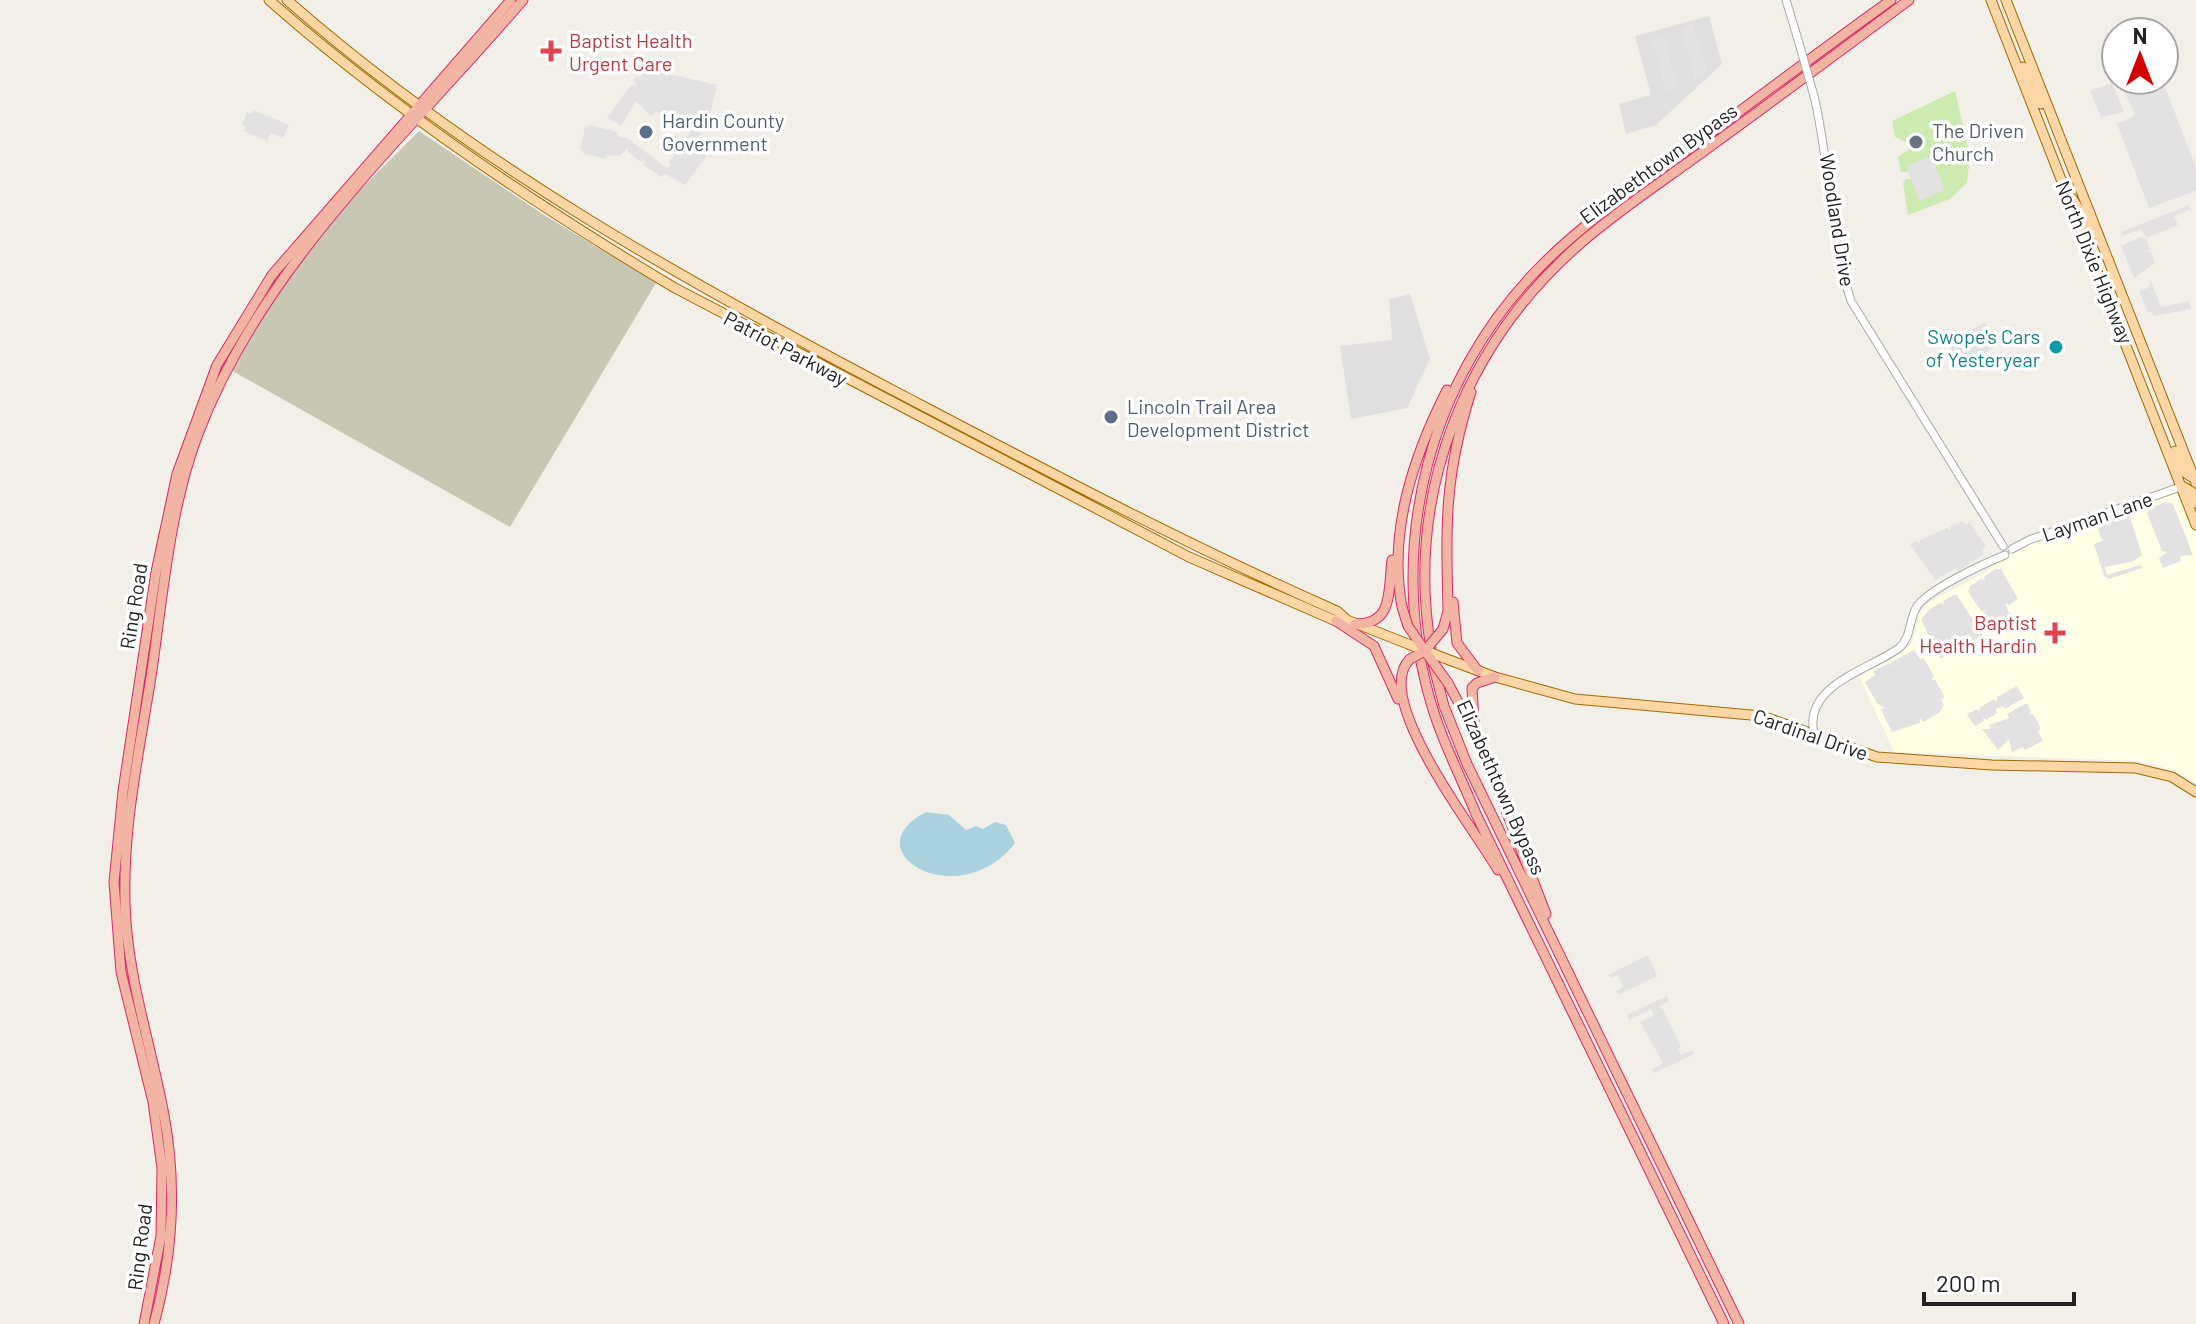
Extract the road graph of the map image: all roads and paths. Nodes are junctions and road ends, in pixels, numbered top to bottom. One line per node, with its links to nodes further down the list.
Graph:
1 (269, 0): 14 (main road, Patriot Parkway)
2 (287, 0): 12 (main road, Patriot Parkway)
3 (511, 0): 12 (highway, Ring Road)
4 (523, 0): 12 (highway, Ring Road)
5 (1786, 0): 30 (street, Woodland Drive, bridge)
6 (1891, 0): 21 (highway, Elizabethtown Bypass)
7 (1909, 0): 23 (highway, Elizabethtown Bypass)
8 (2006, 0): 10 (main road, North Dixie Highway)
9 (1991, 1): 10 (main road); 11 (main road, North Dixie Highway)
10 (2028, 56): 15 (main road, North Dixie Highway)
11 (2016, 62): 13 (main road, North Dixie Highway); 15 (main road)
12 (421, 108): 14 (highway, Ring Road); 32 (main road, Patriot Parkway)
13 (2035, 111): 16 (main road); 17 (main road, North Dixie Highway)
14 (414, 117): 32 (main road, Patriot Parkway); 43 (highway, Ring Road); 44 (highway, Ring Road)
15 (2054, 122): 16 (main road, North Dixie Highway)
16 (2081, 190): 19 (main road, North Dixie Highway)
17 (2068, 194): 18 (main road, North Dixie Highway); 19 (main road)
18 (2082, 230): 19 (main road); 20 (main road, North Dixie Highway)
19 (2119, 288): 24 (main road, North Dixie Highway)
20 (2108, 295): 22 (main road, North Dixie Highway); 24 (main road)
21 (1476, 348): 28 (highway); 42 (highway, Elizabethtown Bypass)
22 (2131, 354): 25 (main road); 26 (main road, North Dixie Highway)
23 (1479, 366): 31 (highway); 41 (highway, Elizabethtown Bypass)
24 (2151, 368): 25 (main road, North Dixie Highway)
25 (2195, 481)
26 (2183, 486): 27 (main road); 29 (main road, North Dixie Highway); 30 (street, Layman Lane)
27 (2196, 503)
28 (1401, 517): 32 (highway); 33 (highway, bridge)
29 (2196, 525)
30 (2007, 550): 37 (street, Layman Lane)
31 (1447, 569): 33 (highway, bridge); 35 (highway)
32 (1346, 622): 33 (main road, Patriot Parkway, bridge); 39 (highway)
33 (1425, 651): 34 (main road, Patriot Parkway, bridge); 38 (highway, bridge); 39 (highway, bridge)
34 (1444, 658): 35 (main road, Cardinal Drive)
35 (1478, 671): 36 (main road, Cardinal Drive)
36 (1495, 677): 37 (main road, Cardinal Drive); 38 (highway)
37 (1814, 733): 40 (main road, Cardinal Drive)
38 (1480, 743): 41 (highway)
39 (1423, 749): 42 (highway)
40 (2196, 792)
41 (1564, 962): 46 (highway, Elizabethtown Bypass)
42 (1563, 990): 45 (highway, Elizabethtown Bypass)
43 (144, 1324)
44 (154, 1324)
45 (1724, 1324)
46 (1739, 1324)

